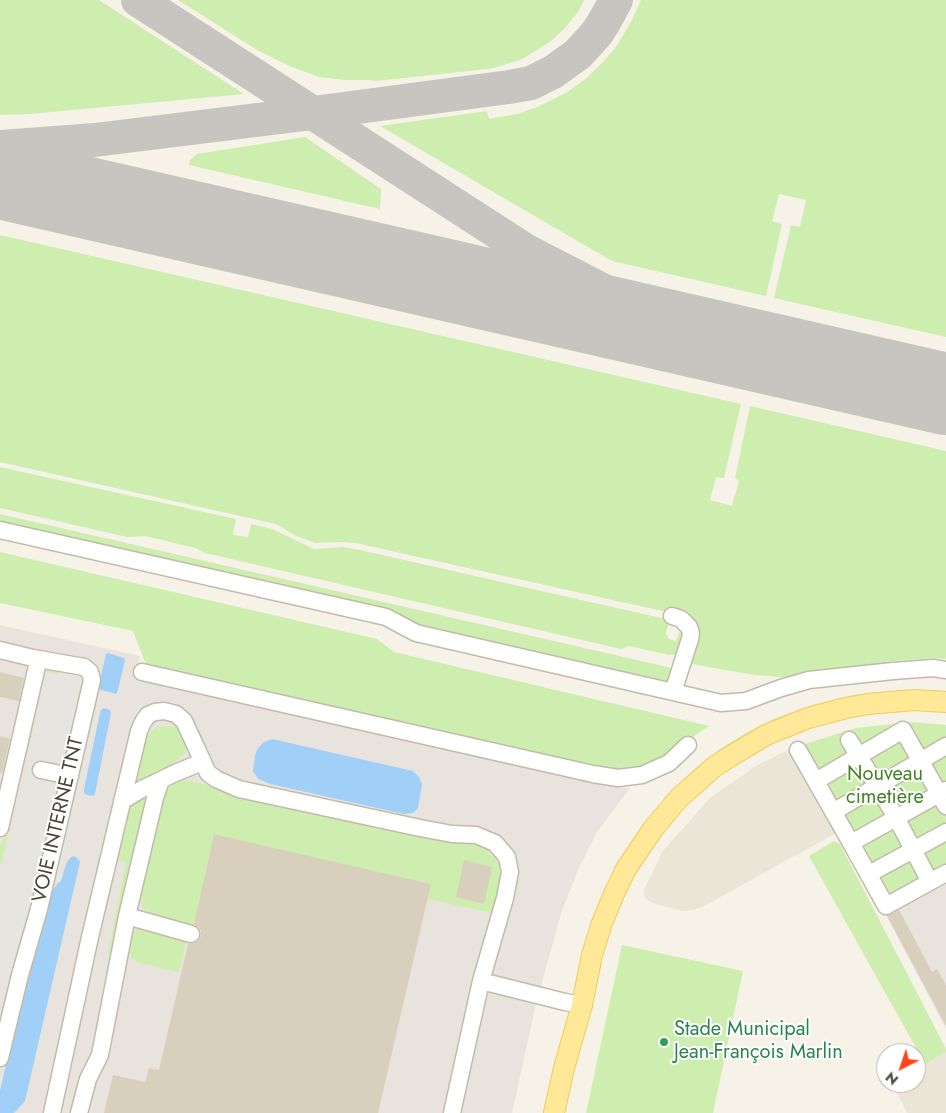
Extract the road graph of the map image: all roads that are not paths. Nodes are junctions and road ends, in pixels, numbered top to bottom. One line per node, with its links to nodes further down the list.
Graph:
1 (0, 530): 7 (lane)
2 (672, 616): 7 (lane)
3 (0, 650): 4 (lane, VOIE INTERNE TNT)
4 (33, 658): 17 (lane, VOIE INTERNE TNT); 25 (lane)
5 (946, 670): 7 (lane)
6 (142, 672): 10 (lane)
7 (673, 692)
8 (946, 702): 35 (main road)
9 (849, 740): 13 (lane)
10 (688, 744)
11 (946, 746): 14 (lane)
12 (798, 750): 19 (lane)
13 (859, 756): 14 (lane); 19 (lane); 20 (lane)
14 (920, 761): 20 (lane); 21 (lane)
15 (202, 762): 18 (lane); 22 (lane); 34 (lane)
16 (41, 770): 17 (lane)
17 (70, 776): 36 (lane, VOIE INTERNE TNT)
18 (161, 780): 22 (lane); 32 (lane)
19 (816, 781): 23 (lane)
20 (877, 786): 23 (lane); 24 (lane)
21 (944, 797): 24 (lane)
22 (122, 801): 37 (lane)
23 (834, 812): 27 (lane)
24 (896, 817): 27 (lane); 28 (lane)
25 (0, 828)
26 (946, 832): 28 (lane)
27 (852, 843): 30 (lane)
28 (913, 850): 30 (lane); 31 (lane)
29 (946, 873): 31 (lane)
30 (868, 874): 31 (lane)
31 (930, 882)
32 (127, 916): 33 (lane); 38 (lane)
33 (191, 934)
34 (481, 981): 35 (lane); 39 (lane)
35 (582, 1005): 40 (main road)
36 (0, 1058)
37 (52, 1113)
38 (79, 1113)
39 (452, 1113)
40 (554, 1113)

